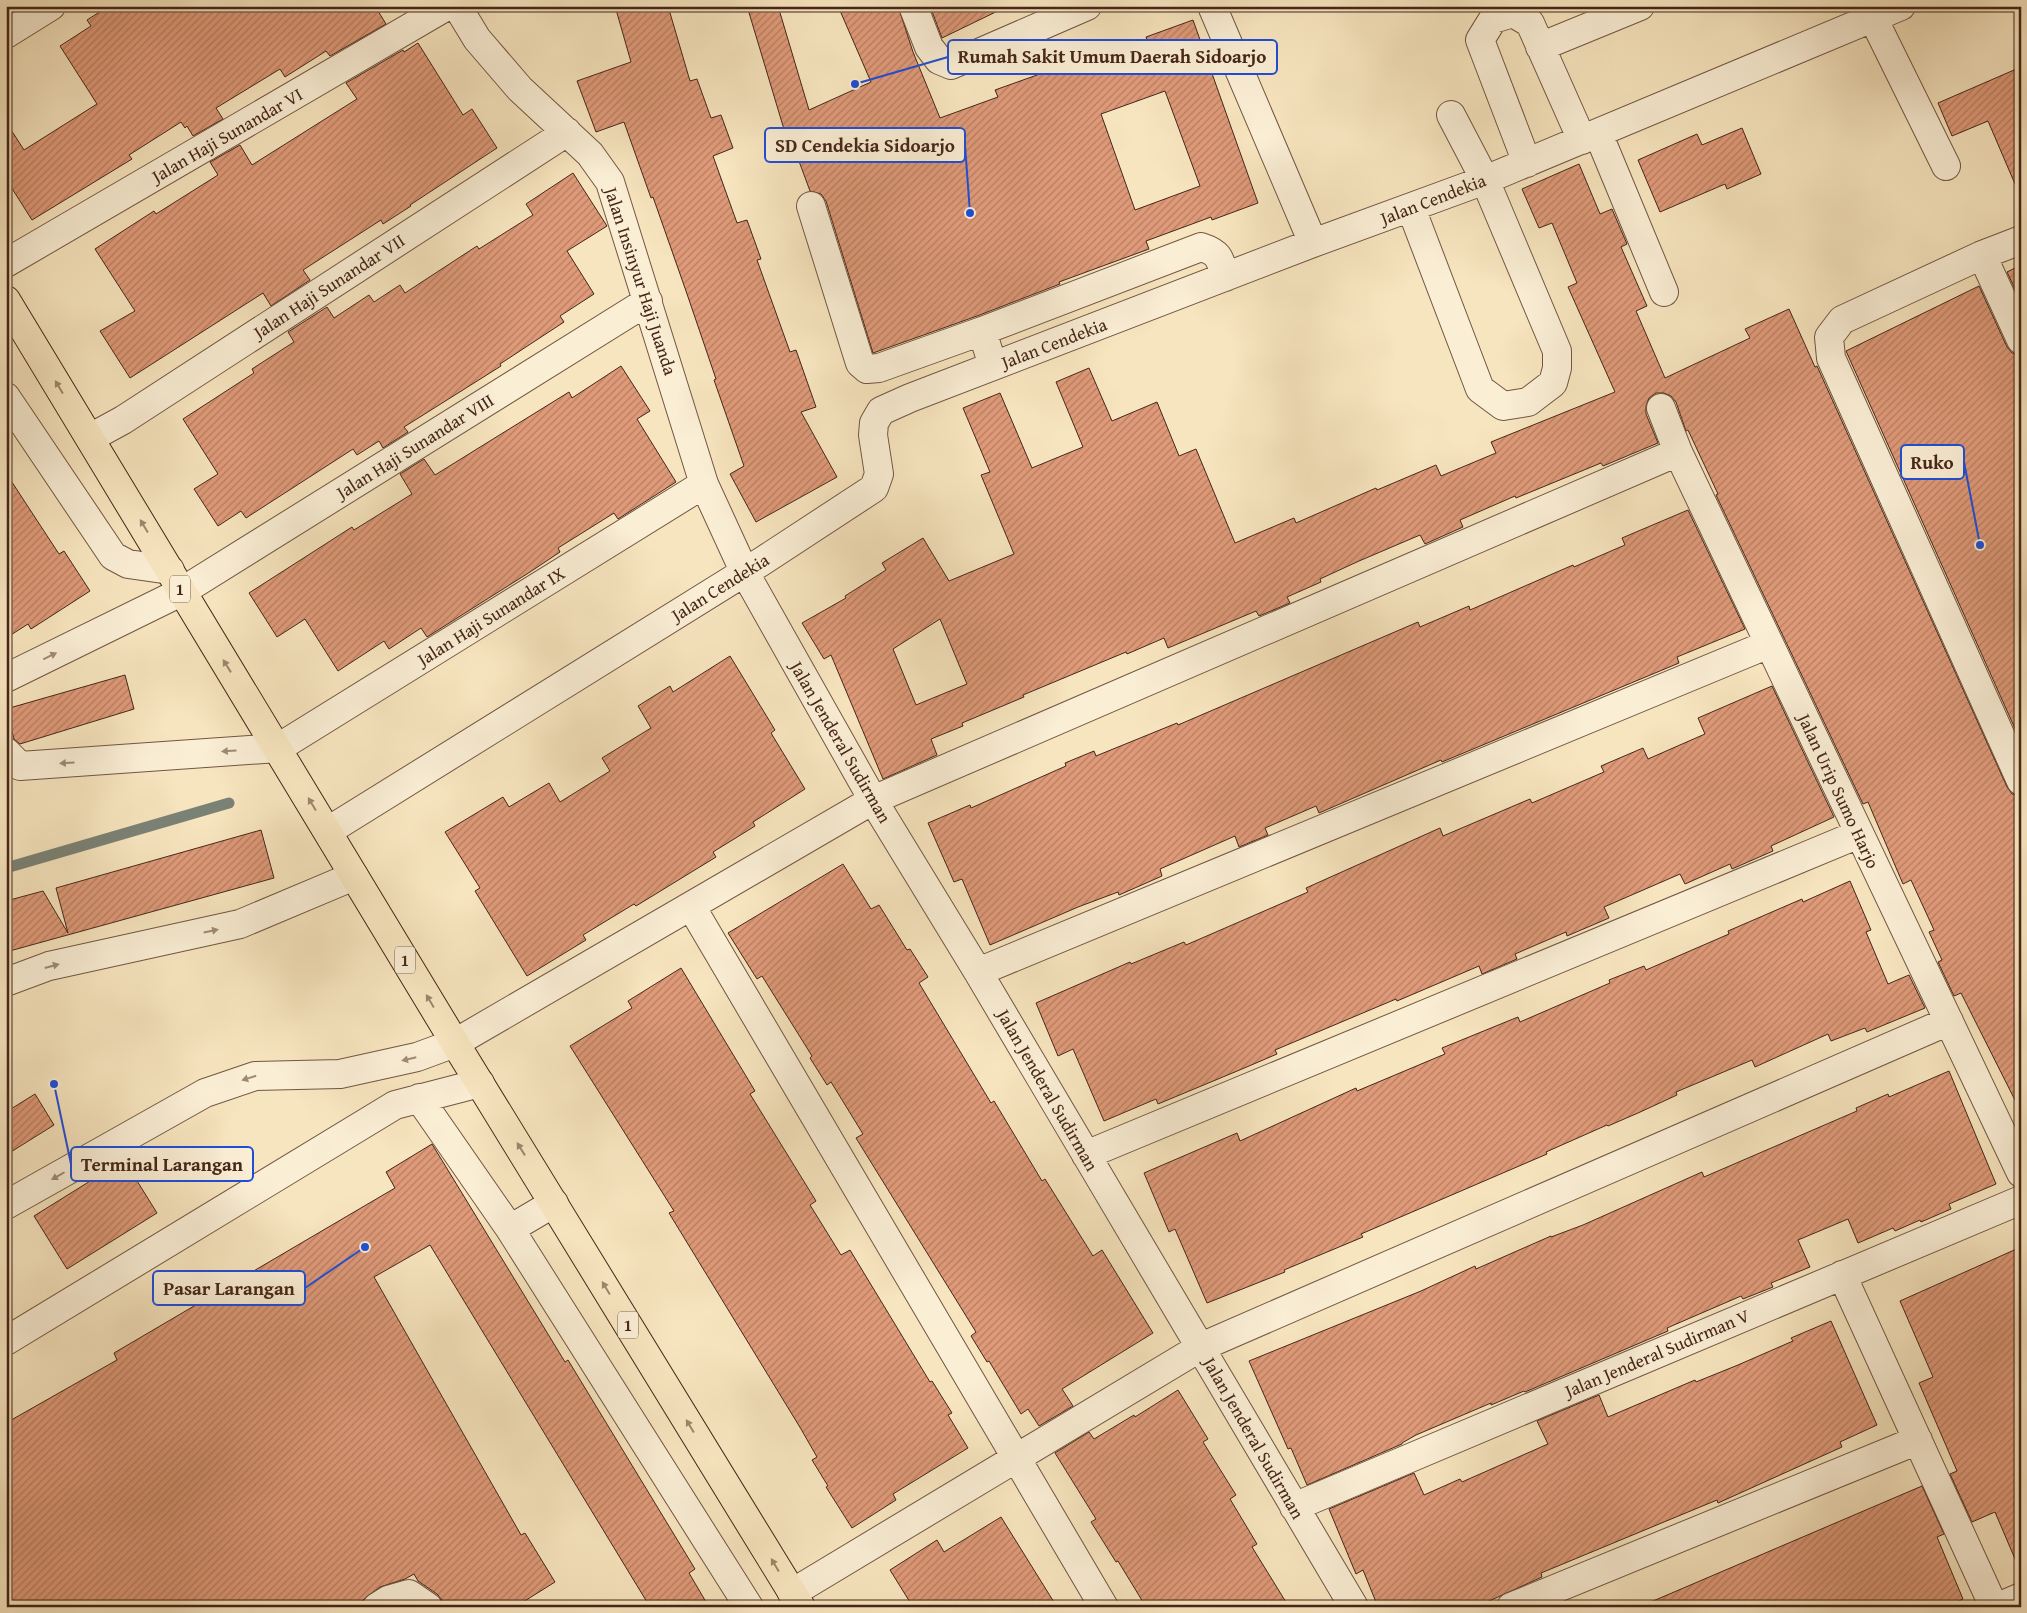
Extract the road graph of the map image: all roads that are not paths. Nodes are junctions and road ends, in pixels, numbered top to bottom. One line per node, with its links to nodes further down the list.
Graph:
1 (51, 6): 10 (street)
2 (447, 6): 23 (street, Jalan Haji Sunandar VI)
3 (457, 6): 13 (street, Jalan Insinyur Haji Juanda)
4 (913, 6): 5 (street)
5 (1087, 6)
6 (1212, 6): 21 (street)
7 (1640, 6): 11 (street)
8 (1901, 6): 9 (street, Jalan Cendekia)
9 (1873, 18): 14 (street, Jalan Cendekia); 16 (street)
10 (6, 34)
11 (1540, 47): 14 (street); 15 (street)
12 (1451, 115): 17 (street)
13 (567, 132): 27 (street, Jalan Insinyur Haji Juanda); 33 (street, Jalan Haji Sunandar VII)
14 (1590, 137): 15 (street, Jalan Cendekia); 25 (street)
15 (1527, 163): 17 (street, Jalan Cendekia)
16 (1946, 166)
17 (1485, 180): 19 (street, Jalan Cendekia); 19 (street)
18 (811, 206): 28 (street)
19 (1410, 208): 21 (street, Jalan Cendekia)
20 (2021, 240): 22 (street)
21 (1314, 243): 24 (street, Jalan Cendekia)
22 (1982, 255): 29 (street); 42 (street)
23 (6, 263)
24 (1225, 277): 28 (street); 30 (street, Jalan Cendekia)
25 (1664, 292)
26 (6, 300): 33 (highway, 1, one-way to 26)
27 (648, 301): 35 (street, Jalan Insinyur Haji Juanda); 37 (street, Jalan Haji Sunandar VIII)
28 (982, 331): 30 (street)
29 (2021, 340)
30 (993, 366): 36 (street, Jalan Cendekia)
31 (6, 397): 37 (street)
32 (1661, 408): 34 (street, Jalan Urip Sumo Harjo)
33 (90, 438): 37 (highway, 1, one-way to 33)
34 (1678, 452): 38 (street, Jalan Urip Sumo Harjo); 43 (street)
35 (704, 484): 36 (street, Jalan Insinyur Haji Juanda); 40 (street, Jalan Haji Sunandar IX)
36 (739, 559): 43 (street, Jalan Jenderal Sudirman); 44 (street, Jalan Cendekia)
37 (176, 581): 39 (street, Jalan Haji Sunandar VIII, one-way to 37); 40 (highway, 1, one-way to 37)
38 (1769, 644): 45 (street, Jalan Urip Sumo Harjo); 48 (street)
39 (6, 678)
40 (278, 748): 41 (street, one-way to 41); 44 (highway, 1, one-way to 40)
41 (6, 752)
42 (2021, 781)
43 (873, 800): 47 (street); 48 (street, Jalan Jenderal Sudirman)
44 (328, 831): 46 (highway, 1)
45 (1859, 834): 50 (street, Jalan Urip Sumo Harjo); 54 (street)
46 (354, 876): 49 (street, one-way to 46); 51 (highway, 1, one-way to 46)
47 (691, 906): 51 (street); 64 (street)
48 (978, 972): 54 (street, Jalan Jenderal Sudirman)
49 (6, 982)
50 (1949, 1021): 55 (street, Jalan Urip Sumo Harjo); 62 (street)
51 (455, 1043): 52 (highway, 1); 58 (street, one-way to 58)
52 (480, 1083): 53 (street); 57 (highway, 1, one-way to 52)
53 (419, 1098): 59 (street); 61 (street)
54 (1086, 1156): 62 (street, Jalan Jenderal Sudirman)
55 (2021, 1172)
56 (2021, 1200): 60 (street, Jalan Jenderal Sudirman V)
57 (554, 1204): 59 (street); 67 (highway, 1, one-way to 57)
58 (6, 1205)
59 (510, 1228): 70 (street)
60 (1842, 1275): 63 (street); 65 (street, Jalan Jenderal Sudirman V)
61 (6, 1340)
62 (1201, 1346): 64 (street); 65 (street, Jalan Jenderal Sudirman)
63 (1918, 1440): 73 (street); 74 (street)
64 (1017, 1459): 67 (street); 71 (street)
65 (1294, 1507): 72 (street, Jalan Jenderal Sudirman)
66 (2021, 1597): 75 (street)
67 (796, 1600)
68 (377, 1607): 69 (street)
69 (428, 1607)
70 (749, 1607)
71 (1104, 1607)
72 (1354, 1607)
73 (1511, 1607)
74 (1994, 1607)
75 (1998, 1607)

